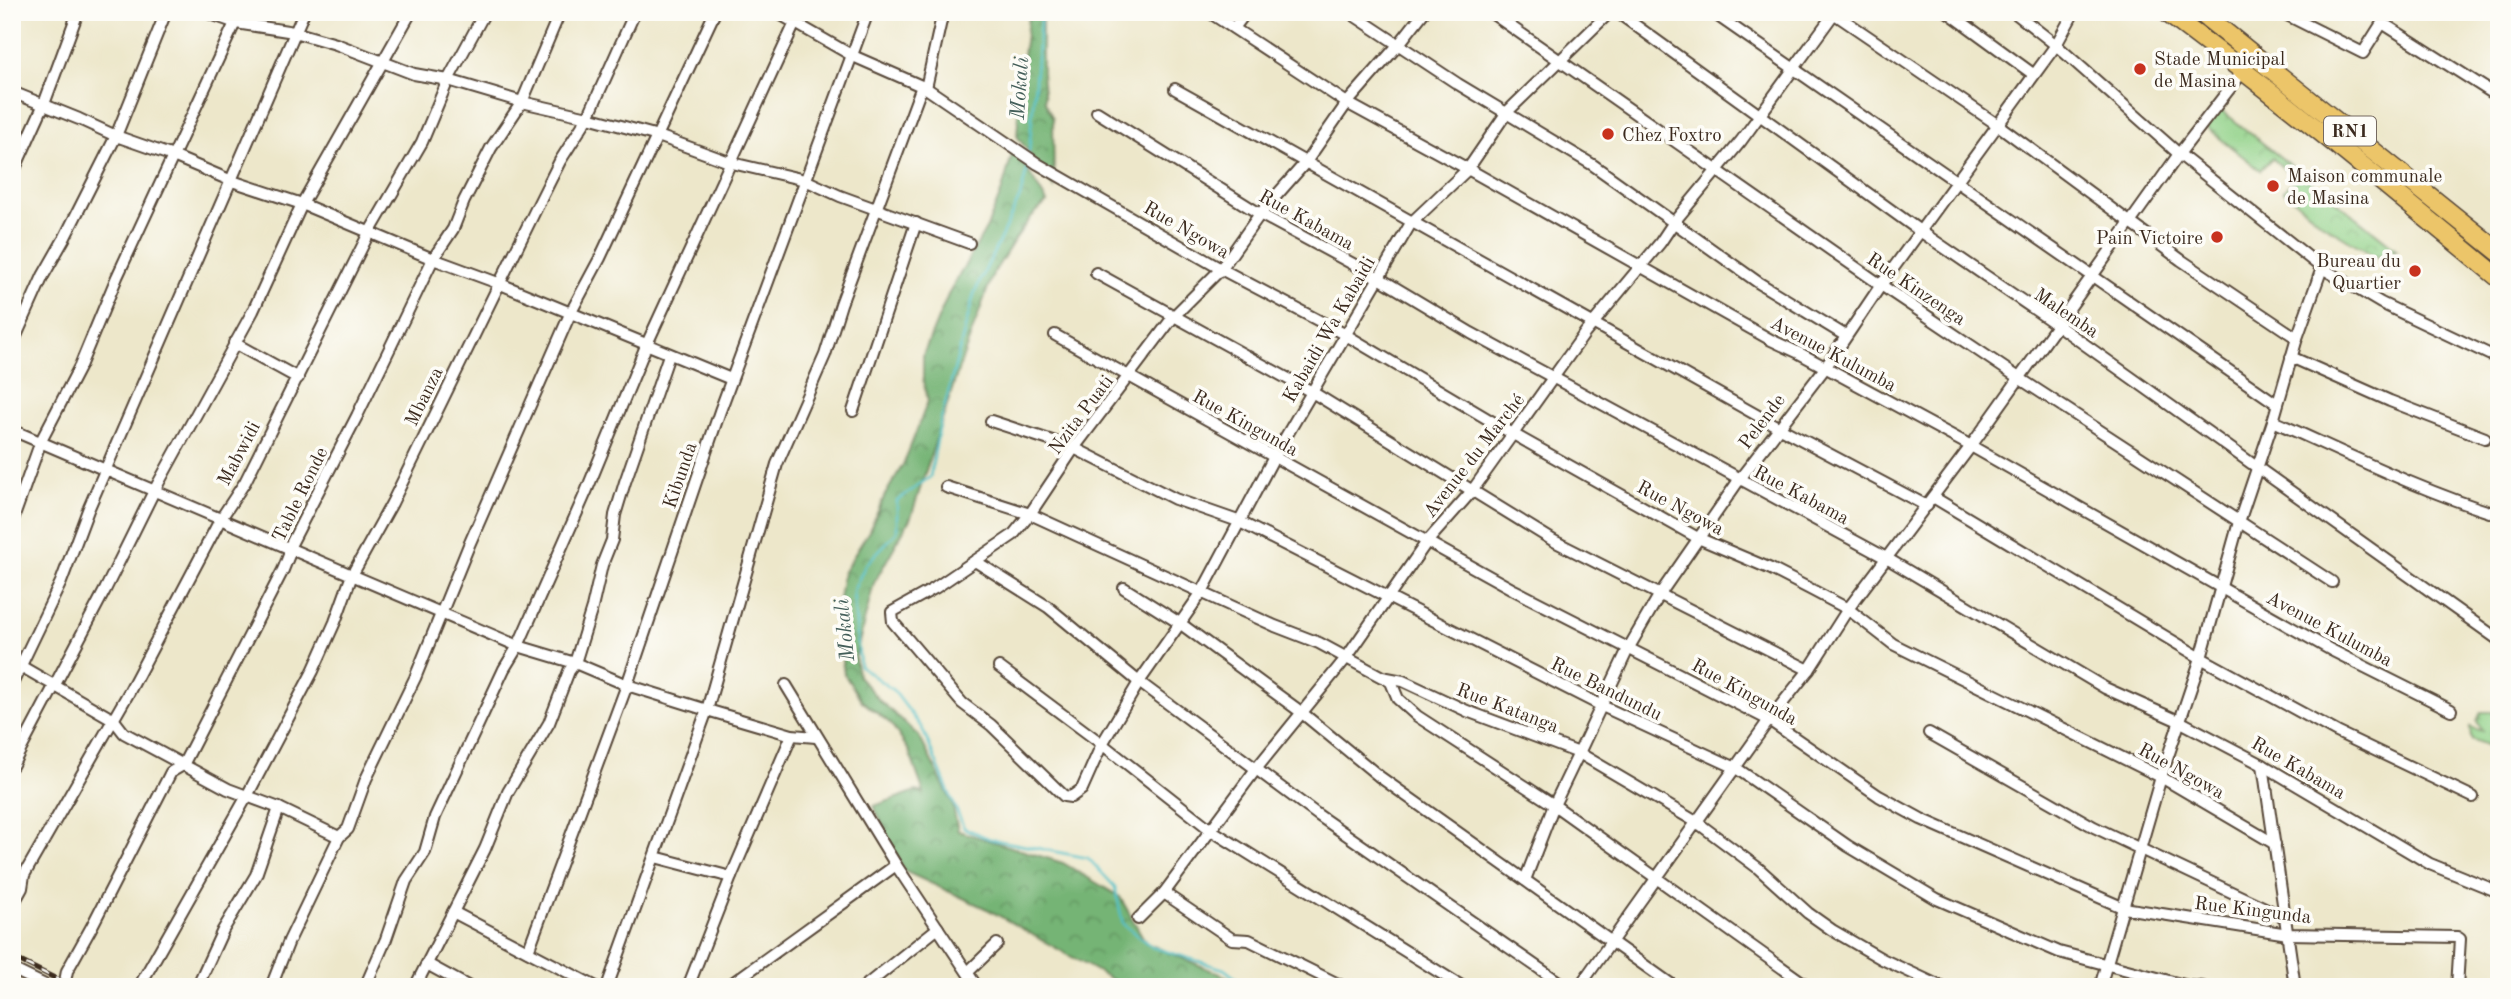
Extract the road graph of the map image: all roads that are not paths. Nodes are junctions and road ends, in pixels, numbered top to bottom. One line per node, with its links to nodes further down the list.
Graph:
1 (78, 12): 50 (street)
2 (166, 12): 56 (street)
3 (205, 12): 29 (street)
4 (304, 12): 33 (street)
5 (411, 12): 38 (street)
6 (485, 12): 43 (street, Mabwidi)
7 (560, 12): 48 (street, Table Ronde)
8 (635, 12): 54 (street, Mbanza)
9 (715, 12): 57 (street)
10 (776, 12): 30 (street, Rue Ngowa)
11 (868, 12): 37 (street, Kibunda)
12 (943, 12): 44 (street)
13 (1209, 12): 32 (street, Avenue Kulumba)
14 (1246, 12): 32 (street)
15 (1349, 12): 34 (street)
16 (1424, 12): 34 (street, Nzita Puati)
17 (1490, 12): 39 (street, Rue Kinzenga)
18 (1617, 12): 53 (street, Malemba)
19 (1712, 12): 40 (street)
20 (1948, 12): 42 (street)
21 (2014, 12): 35 (street)
22 (2074, 12): 35 (street, Pelende)
23 (2166, 12): 41 (highway, RN1)
24 (2200, 12): 36 (highway, RN1)
25 (2281, 12): 31 (street)
26 (2389, 12): 31 (street)
27 (1834, 13): 40 (street, Avenue du Marché); 55 (street)
28 (1603, 14): 39 (street, Kabaidi Wa Kabaidi)
29 (238, 18): 33 (street); 59 (street)
30 (798, 18): 37 (street, Rue Ngowa); 61 (street)
31 (2384, 24): 47 (street)
32 (1234, 28): 49 (street, Avenue Kulumba)
33 (294, 32): 38 (street); 65 (street)
34 (1399, 44): 49 (street, Nzita Puati); 52 (street)
35 (2056, 45): 42 (street, Pelende); 58 (street)
36 (2252, 53): 41 (street); 78 (highway, RN1)
37 (853, 57): 44 (street, Rue Ngowa); 66 (street, Kibunda)
38 (384, 62): 43 (street); 68 (street)
39 (1561, 62): 52 (street, Kabaidi Wa Kabaidi); 63 (street, Rue Kinzenga)
40 (1794, 68): 53 (street, Avenue du Marché); 67 (street)
41 (2244, 70): 58 (street); 86 (highway, RN1)
42 (2033, 74): 55 (street, Pelende)
43 (448, 80): 48 (street); 76 (street, Mabwidi)
44 (924, 87): 69 (street); 82 (street, Rue Ngowa)
45 (1175, 89): 60 (street)
46 (12, 92): 50 (street)
47 (2499, 97)
48 (522, 102): 54 (street); 79 (street, Table Ronde)
49 (1347, 103): 60 (street, Nzita Puati); 62 (street, Avenue Kulumba)
50 (44, 104): 56 (street); 64 (street)
51 (1097, 112): 70 (street, Rue Kabama)
52 (1507, 112): 62 (street, Kabaidi Wa Kabaidi); 71 (street)
53 (1760, 113): 63 (street, Avenue du Marché); 75 (street, Malemba)
54 (588, 117): 57 (street); 87 (street, Mbanza)
55 (1998, 125): 67 (street, Pelende); 74 (street)
56 (116, 136): 59 (street); 98 (street)
57 (658, 136): 61 (street); 89 (street)
58 (2179, 154): 74 (street); 81 (street)
59 (173, 156): 65 (street); 118 (street)
60 (1306, 162): 70 (street, Nzita Puati); 73 (street)
61 (732, 163): 66 (street); 99 (street)
62 (1468, 169): 73 (street, Kabaidi Wa Kabaidi); 80 (street, Avenue Kulumba)
63 (1717, 170): 71 (street, Avenue du Marché); 88 (street, Rue Kinzenga)
64 (12, 175)
65 (232, 180): 68 (street); 123 (street)
66 (805, 180): 69 (street); 108 (street, Kibunda)
67 (1956, 181): 75 (street, Pelende); 84 (street)
68 (302, 204): 76 (street); 97 (street)
69 (876, 209): 72 (street); 166 (street)
70 (1260, 214): 82 (street, Nzita Puati); 85 (street, Rue Kabama)
71 (1674, 222): 80 (street, Avenue du Marché); 95 (street)
72 (916, 223): 77 (street); 111 (street)
73 (1411, 223): 85 (street, Kabaidi Wa Kabaidi); 91 (street)
74 (2130, 223): 84 (street); 96 (street)
75 (1920, 231): 88 (street, Pelende); 92 (street, Malemba)
76 (369, 233): 79 (street); 105 (street, Mabwidi)
77 (969, 243)
78 (2499, 252)
79 (433, 260): 87 (street); 137 (street, Table Ronde)
80 (1641, 266): 91 (street, Avenue du Marché); 103 (street, Avenue Kulumba)
81 (2322, 268): 96 (street); 102 (street)
82 (1221, 269): 90 (street, Nzita Puati); 94 (street, Rue Ngowa)
83 (1096, 273): 90 (street)
84 (2092, 277): 92 (street); 110 (street)
85 (1379, 278): 94 (street, Kabaidi Wa Kabaidi); 106 (street, Rue Kabama)
86 (2499, 278)
87 (498, 283): 89 (street); 140 (street, Mbanza)
88 (1881, 285): 95 (street, Pelende); 107 (street, Rue Kinzenga)
89 (570, 314): 99 (street); 148 (street)
90 (1174, 316): 104 (street, Nzita Puati); 109 (street)
91 (1593, 324): 106 (street, Avenue du Marché); 114 (street)
92 (2056, 324): 107 (street); 122 (street, Malemba)
93 (1055, 335): 104 (street, Rue Kingunda)
94 (1346, 335): 109 (street, Kabaidi Wa Kabaidi); 116 (street, Rue Ngowa)
95 (1846, 336): 103 (street, Pelende)
96 (2297, 338): 101 (street)
97 (234, 343): 105 (street); 126 (street)
98 (12, 345)
99 (646, 346): 100 (street); 151 (street)
100 (668, 355): 108 (street); 155 (street)
101 (2291, 357): 110 (street); 117 (street)
102 (2499, 359)
103 (1825, 368): 114 (street, Pelende); 119 (street, Avenue Kulumba)
104 (1129, 377): 120 (street, Nzita Puati); 121 (street, Rue Kingunda)
105 (298, 378): 131 (street, Mabwidi)
106 (1554, 378): 116 (street, Avenue du Marché); 124 (street, Rue Kabama)
107 (2019, 378): 119 (street); 134 (street, Rue Kinzenga)
108 (731, 379): 162 (street, Kibunda)
109 (1312, 392): 121 (street, Kabaidi Wa Kabaidi); 127 (street)
110 (2277, 404): 113 (street)
111 (853, 411)
112 (991, 421): 120 (street, Rue Bandundu)
113 (2273, 421): 122 (street); 130 (street)
114 (1778, 427): 124 (street, Pelende); 128 (street)
115 (12, 430): 118 (street)
116 (1513, 434): 127 (street, Avenue du Marché); 135 (street, Rue Ngowa)
117 (2485, 438)
118 (41, 441): 123 (street); 133 (street)
119 (1971, 446): 128 (street); 143 (street, Avenue Kulumba)
120 (1074, 448): 129 (street, Nzita Puati); 132 (street, Rue Bandundu)
121 (1274, 457): 132 (street, Kabaidi Wa Kabaidi); 136 (street, Rue Kingunda)
122 (2256, 468): 134 (street); 150 (street, Malemba)
123 (105, 470): 126 (street); 156 (street)
124 (1739, 481): 135 (street, Pelende); 138 (street, Rue Kabama)
125 (946, 486): 129 (street, Rue Katanga)
126 (154, 491): 131 (street); 164 (street)
127 (1472, 491): 136 (street, Avenue du Marché); 145 (street)
128 (1930, 501): 138 (street); 154 (street)
129 (1030, 514): 139 (street, Nzita Puati); 144 (street, Rue Katanga)
130 (2499, 515)
131 (220, 520): 137 (street); 169 (street, Mabwidi)
132 (1238, 521): 144 (street, Kabaidi Wa Kabaidi); 146 (street, Rue Bandundu)
133 (12, 522)
134 (2239, 522): 141 (street, Rue Kinzenga); 143 (street)
135 (1698, 538): 145 (street, Pelende); 147 (street, Rue Ngowa)
136 (1426, 543): 146 (street, Avenue du Marché); 152 (street, Rue Kingunda)
137 (289, 548): 140 (street); 177 (street, Table Ronde)
138 (1888, 559): 147 (street); 171 (street, Rue Kabama)
139 (975, 561): 160 (street); 183 (street, Nzita Puati)
140 (352, 575): 148 (street); 184 (street, Mbanza)
141 (2332, 582)
142 (1124, 588): 149 (street)
143 (2221, 589): 154 (street); 167 (street, Avenue Kulumba)
144 (1202, 593): 149 (street, Kabaidi Wa Kabaidi); 153 (street, Rue Katanga)
145 (1660, 594): 152 (street, Pelende); 158 (street)
146 (1389, 598): 153 (street, Avenue du Marché); 165 (street, Rue Bandundu)
147 (1848, 609): 158 (street); 182 (street, Rue Ngowa)
148 (440, 614): 151 (street); 190 (street)
149 (1181, 624): 160 (street, Kabaidi Wa Kabaidi); 168 (street)
150 (2499, 640)
151 (518, 646): 155 (street); 219 (street)
152 (1628, 649): 165 (street, Pelende); 170 (street, Rue Kingunda)
153 (1346, 657): 159 (street, Rue Katanga); 168 (street, Avenue du Marché)
154 (2201, 658): 171 (street); 185 (street)
155 (575, 663): 162 (street); 202 (street)
156 (17, 664): 161 (street); 164 (street)
157 (999, 667): 175 (street)
158 (1809, 670): 170 (street)
159 (1382, 677): 176 (street, Rue Katanga); 186 (street)
160 (1139, 682): 175 (street, Kabaidi Wa Kabaidi); 181 (street)
161 (12, 684)
162 (627, 685): 166 (street); 209 (street, Kibunda)
163 (786, 685): 174 (street)
164 (55, 686): 169 (street); 179 (street)
165 (1602, 706): 176 (street, Pelende); 180 (street, Rue Bandundu)
166 (707, 710): 173 (street); 193 (street)
167 (2451, 710)
168 (1301, 712): 181 (street, Avenue du Marché); 197 (street)
169 (114, 720): 177 (street); 200 (street, Mabwidi)
170 (1769, 720): 180 (street); 201 (street, Rue Kingunda)
171 (2181, 722): 178 (street, Rue Kabama); 182 (street)
172 (1929, 733): 192 (street)
173 (792, 735): 174 (street); 195 (street)
174 (816, 737): 194 (street)
175 (1102, 744): 183 (street, Kabaidi Wa Kabaidi); 189 (street)
176 (1579, 753): 186 (street, Pelende); 188 (street, Rue Katanga)
177 (183, 765): 184 (street); 215 (street, Table Ronde)
178 (2263, 765): 191 (street); 198 (street, Rue Kabama)
179 (12, 766)
180 (1736, 768): 188 (street); 211 (street, Rue Bandundu)
181 (1256, 769): 189 (street, Avenue du Marché); 230 (street)
182 (2161, 777): 191 (street, Rue Ngowa); 192 (street)
183 (1058, 793)
184 (247, 796): 187 (street); 216 (street, Mbanza)
185 (2473, 797)
186 (1554, 805): 196 (street); 197 (street, Pelende)
187 (279, 808): 190 (street); 217 (street)
188 (1698, 823): 196 (street); 234 (street, Rue Katanga)
189 (1210, 830): 199 (street, Avenue du Marché); 229 (street)
190 (339, 837): 218 (street)
191 (2275, 844): 203 (street)
192 (2141, 850): 201 (street); 203 (street)
193 (655, 857): 195 (street); 223 (street)
194 (896, 865): 205 (street); 225 (street)
195 (731, 877): 224 (street)
196 (1656, 877): 207 (street); 233 (street)
197 (1525, 880): 207 (street)
198 (2499, 892)
199 (1164, 893): 204 (street, Avenue du Marché); 228 (street)
200 (12, 906)
201 (2124, 908): 206 (street, Rue Kingunda); 211 (street)
202 (453, 912): 209 (street); 210 (street)
203 (2284, 917): 206 (street)
204 (1138, 919)
205 (938, 928): 213 (street); 226 (street)
206 (2288, 933): 237 (street); 238 (street, Rue Kingunda)
207 (1611, 943): 231 (street); 232 (street)
208 (997, 944): 213 (street)
209 (528, 951): 222 (street)
210 (427, 964): 220 (street); 221 (street)
211 (2106, 966): 235 (street); 236 (street, Rue Bandundu)
212 (12, 969): 214 (street)
213 (968, 972): 227 (street)
214 (49, 987)
215 (64, 987)
216 (139, 987)
217 (197, 987)
218 (271, 987)
219 (365, 987)
220 (415, 987)
221 (469, 987)
222 (596, 987)
223 (607, 987)
224 (688, 987)
225 (727, 987)
226 (864, 987)
227 (977, 987)
228 (1344, 987)
229 (1463, 987)
230 (1566, 987)
231 (1579, 987)
232 (1675, 987)
233 (1809, 987)
234 (1941, 987)
235 (2100, 987)
236 (2203, 987)
237 (2295, 987)
238 (2457, 987)

